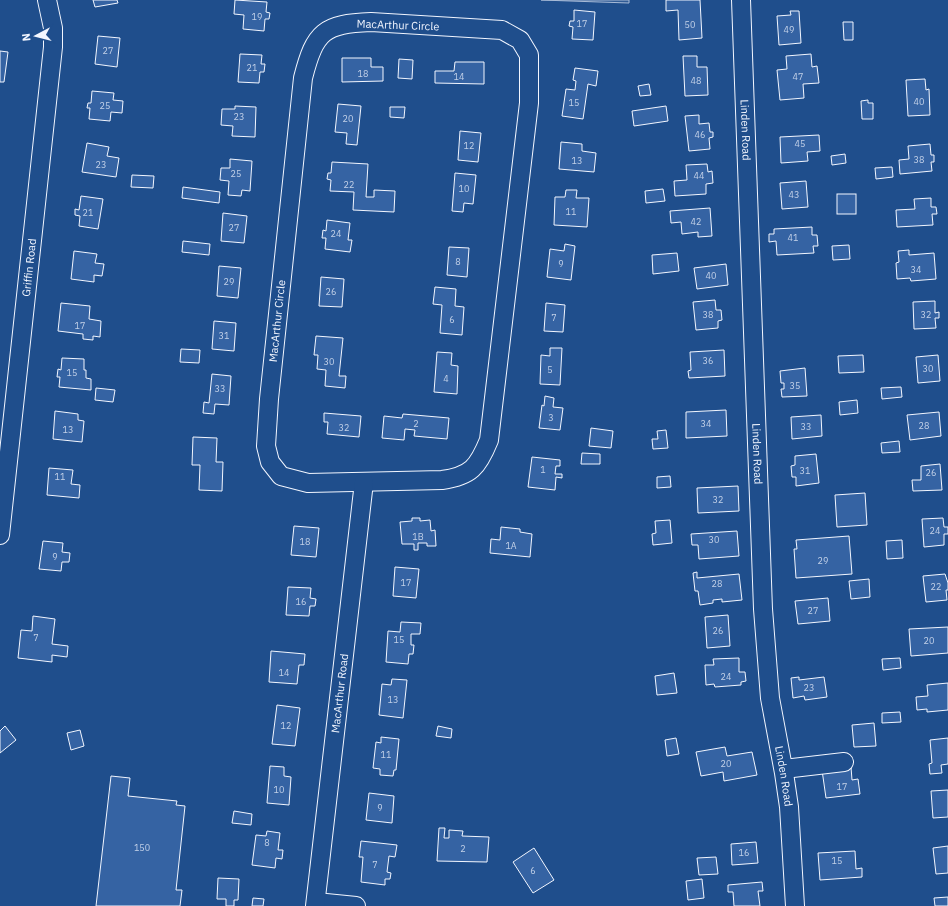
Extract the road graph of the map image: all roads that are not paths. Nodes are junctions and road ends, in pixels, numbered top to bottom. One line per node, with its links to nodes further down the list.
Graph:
1 (47, 0): 4 (street, Griffin Road)
2 (741, 0): 6 (street, Linden Road)
3 (364, 482): 3 (street, MacArthur Circle); 7 (street, MacArthur Road)
4 (0, 535)
5 (844, 762): 6 (street)
6 (784, 769): 9 (street, Linden Road)
7 (315, 904): 8 (street)
8 (356, 906)
9 (795, 906)

